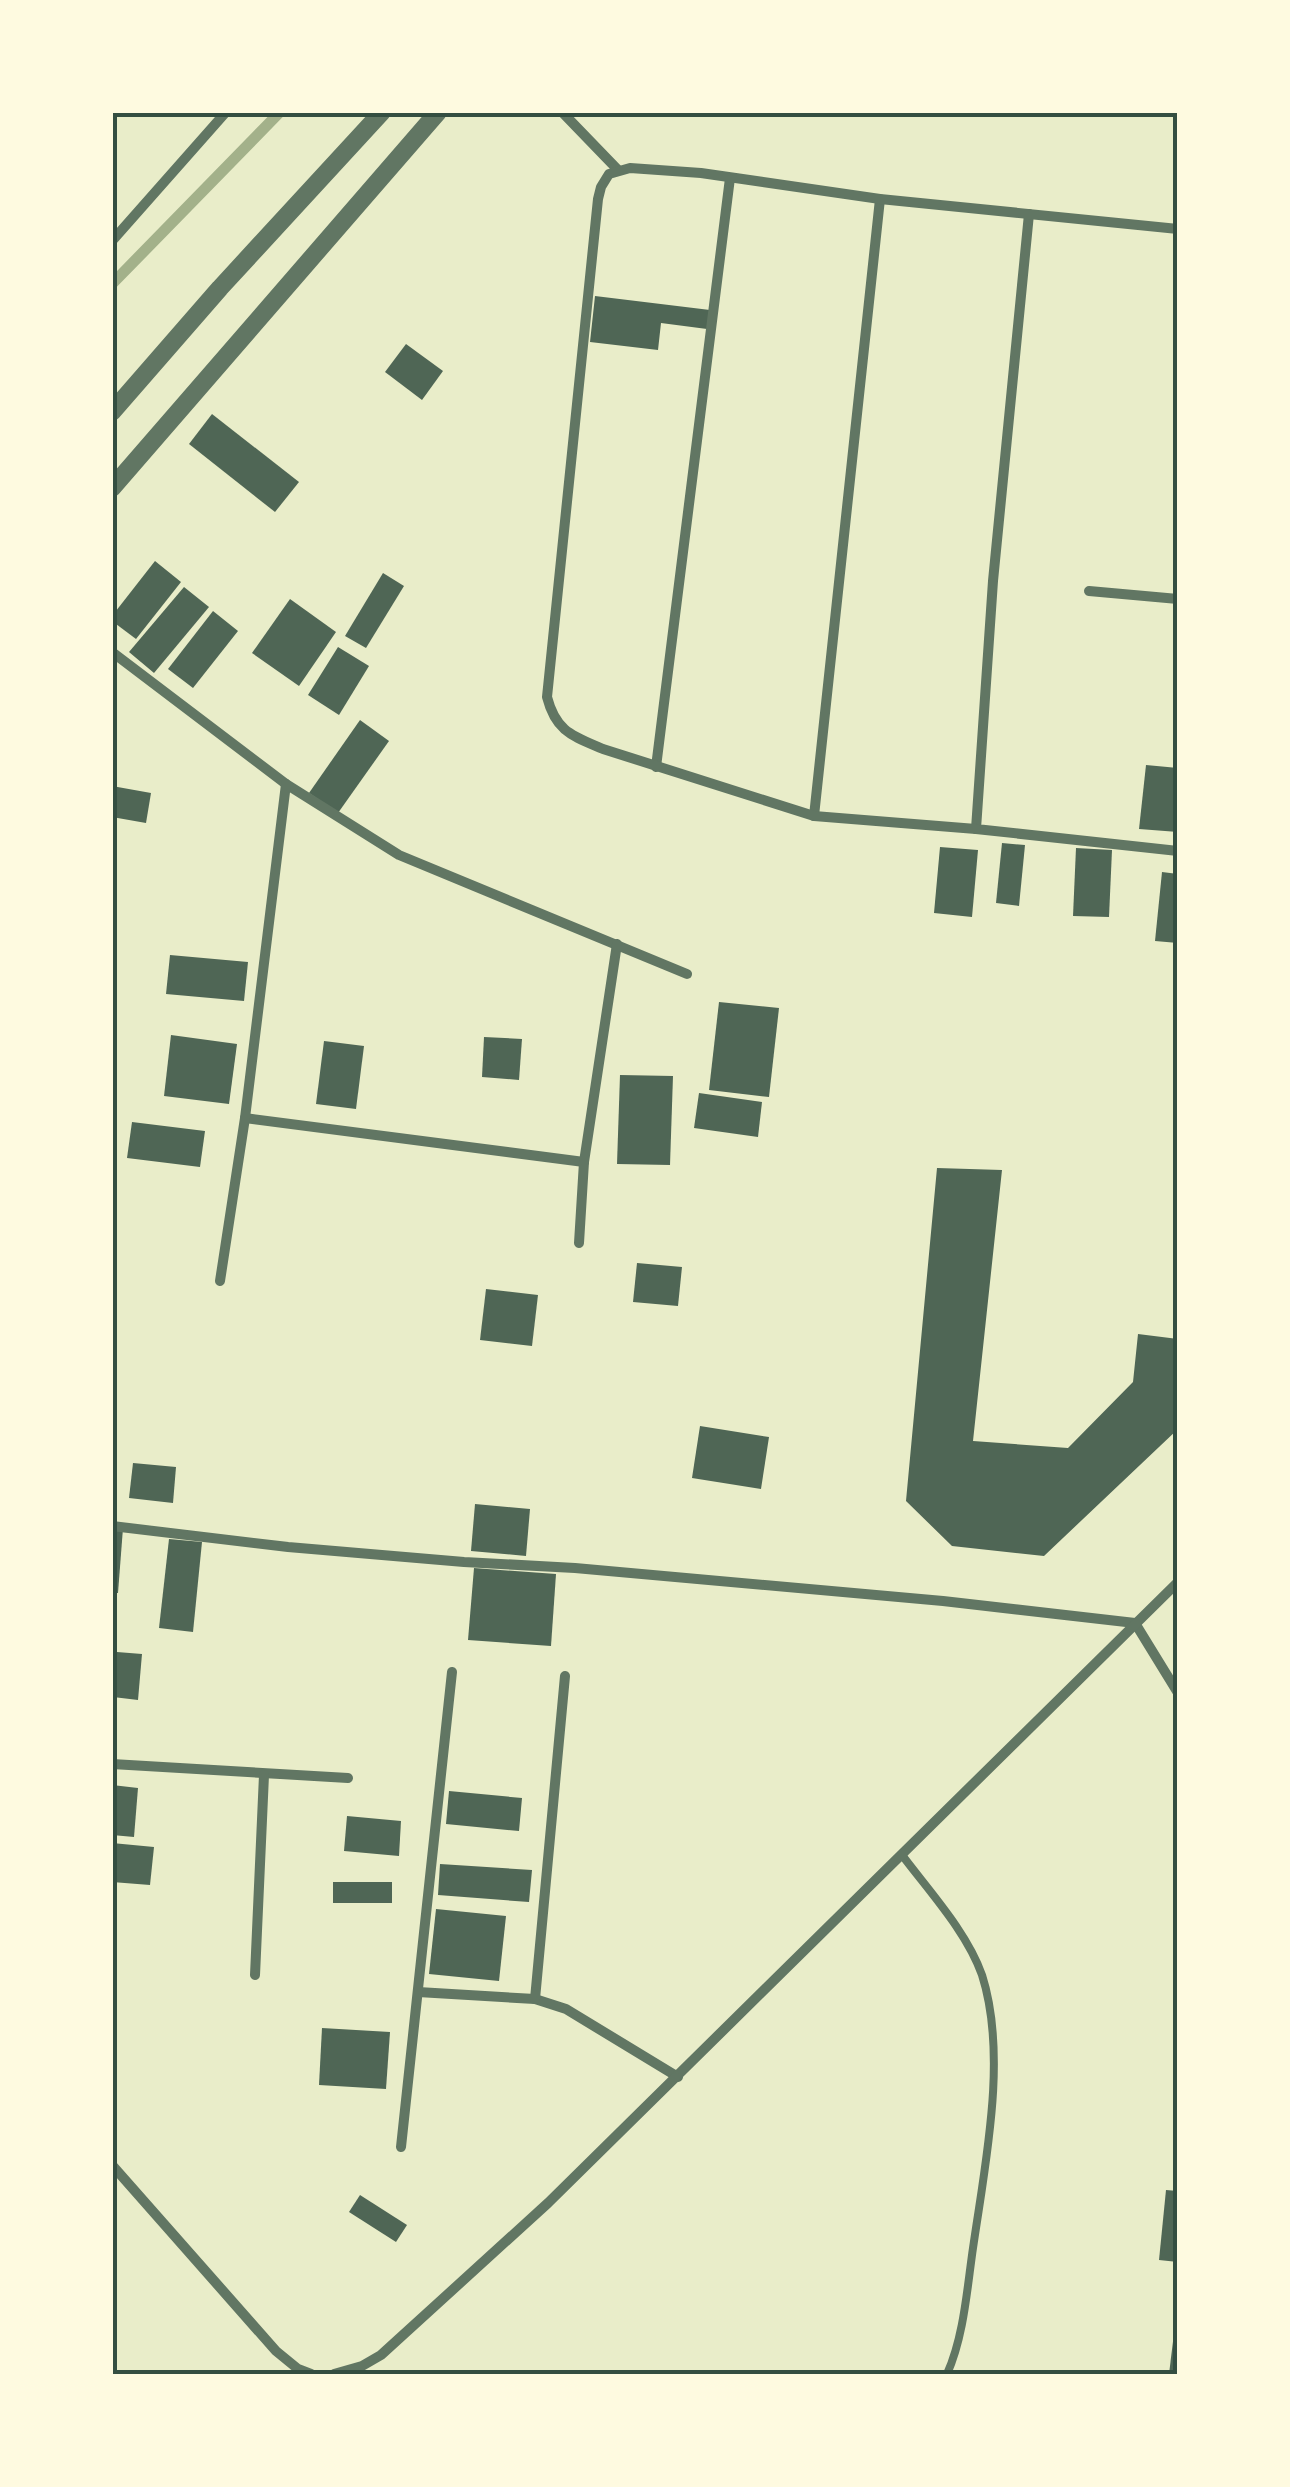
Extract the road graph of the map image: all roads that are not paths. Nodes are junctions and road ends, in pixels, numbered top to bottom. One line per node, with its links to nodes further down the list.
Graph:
1 (226, 112): 10 (street)
2 (382, 112): 11 (street)
3 (438, 112): 12 (street)
4 (562, 112): 5 (street)
5 (618, 170): 6 (street); 16 (street)
6 (730, 178): 7 (street); 16 (street)
7 (880, 199): 8 (street); 18 (street)
8 (1029, 214): 9 (street); 19 (street)
9 (1178, 229)
10 (112, 240)
11 (112, 412)
12 (112, 488)
13 (1089, 590): 14 (street)
14 (1178, 599)
15 (112, 652): 17 (street)
16 (656, 767): 18 (street)
17 (286, 784): 21 (street); 23 (street)
18 (814, 816): 19 (street)
19 (976, 829): 20 (street)
20 (1178, 851)
21 (616, 944): 22 (street); 24 (street)
22 (687, 974)
23 (245, 1118): 24 (street); 26 (street)
24 (584, 1162): 25 (street)
25 (579, 1244)
26 (220, 1281)
27 (112, 1302): 28 (street)
28 (112, 1313)
29 (112, 1526): 31 (street)
30 (1178, 1582): 31 (street)
31 (1135, 1623): 34 (street); 38 (street)
32 (452, 1672): 40 (street)
33 (565, 1676): 41 (street)
34 (1178, 1693)
35 (112, 1764): 36 (street)
36 (264, 1775): 37 (street); 39 (street)
37 (348, 1778)
38 (902, 1855): 42 (street); 47 (lane)
39 (255, 1975)
40 (418, 1992): 41 (street); 43 (street)
41 (535, 1999): 42 (street)
42 (678, 2077): 46 (street)
43 (401, 2147)
44 (112, 2165): 45 (street)
45 (311, 2374)
46 (334, 2374)
47 (947, 2374)

